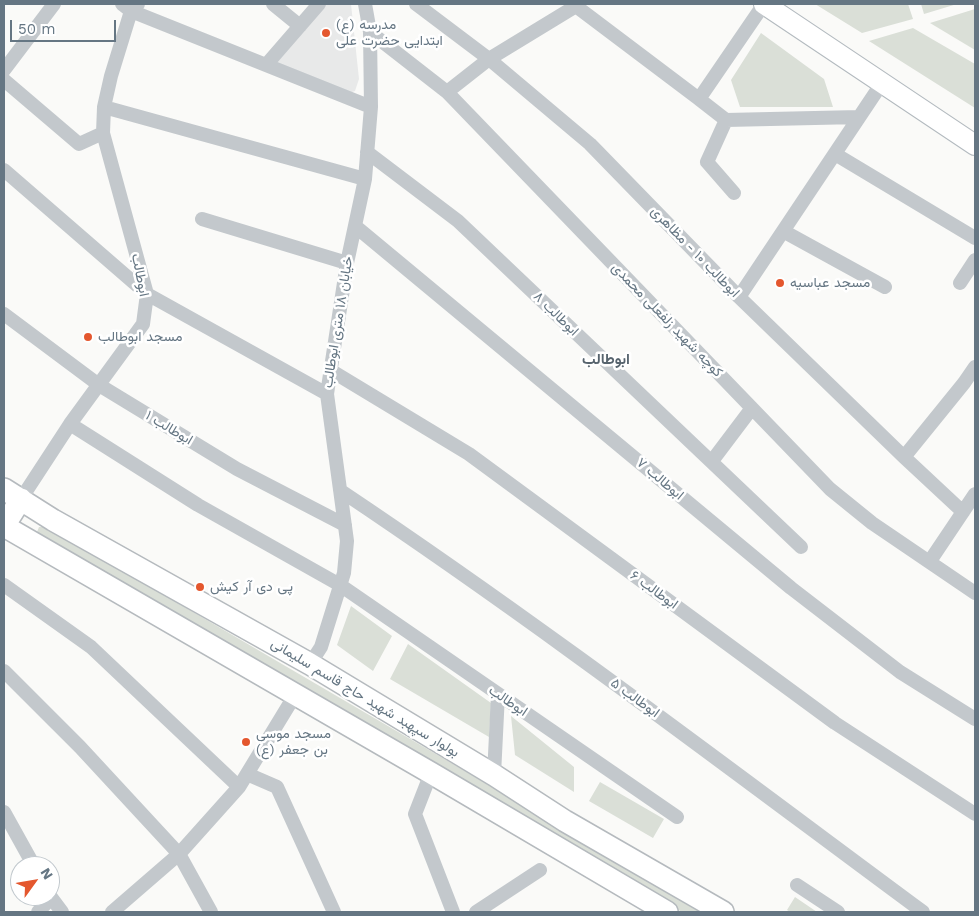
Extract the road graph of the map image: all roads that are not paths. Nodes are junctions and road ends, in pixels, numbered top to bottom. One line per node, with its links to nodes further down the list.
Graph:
1 (54, 4): 13 (street)
2 (273, 4): 9 (street)
3 (319, 4): 9 (street)
4 (365, 4): 10 (street, خیابان ۱۸ متری ابوطالب)
5 (416, 4): 11 (street, ابوطالب ۱۰ - مظاهری)
6 (764, 4): 15 (main road); 17 (street)
7 (575, 5): 11 (street); 17 (street)
8 (130, 6): 12 (street, ابوطالب); 18 (street, ابوطالب)
9 (300, 26): 12 (street)
10 (370, 32): 16 (street, کوچه شهید زلفعلی محمدی); 19 (street, خیابان ۱۸ متری ابوطالب)
11 (489, 59): 16 (street); 38 (street, ابوطالب ۱۰ - مظاهری)
12 (266, 65): 19 (street, ابوطالب)
13 (4, 70)
14 (4, 80): 22 (street)
15 (882, 83): 20 (street); 23 (main road)
16 (446, 92): 44 (street, کوچه شهید زلفعلی محمدی)
17 (699, 99): 21 (street)
18 (104, 107): 22 (street, ابوطالب); 27 (street)
19 (370, 107): 24 (street, خیابان ۱۸ متری ابوطالب)
20 (859, 117): 21 (street); 25 (street)
21 (726, 120): 28 (street)
22 (103, 133): 37 (street, ابوطالب)
23 (975, 145)
24 (367, 152): 27 (street, خیابان ۱۸ متری ابوطالب); 47 (street, ابوطالب ۸)
25 (834, 154): 31 (street); 32 (street)
26 (4, 170): 37 (street)
27 (365, 179): 30 (street, خیابان ۱۸ متری ابوطالب)
28 (734, 193)
29 (202, 219): 34 (street)
30 (354, 226): 34 (street, خیابان ۱۸ متری ابوطالب); 63 (street, ابوطالب ۷)
31 (784, 231): 36 (street); 38 (street)
32 (975, 238)
33 (975, 260): 35 (street)
34 (347, 263): 41 (street, خیابان ۱۸ متری ابوطالب)
35 (960, 283)
36 (885, 287)
37 (147, 294): 42 (street, ابوطالب); 43 (street)
38 (738, 297): 46 (street, ابوطالب ۱۰ - مظاهری)
39 (4, 314): 42 (street, ابوطالب ۱)
40 (975, 367): 46 (street)
41 (330, 370): 43 (street, خیابان ۱۸ متری ابوطالب); 69 (street, ابوطالب ۶)
42 (99, 385): 45 (street, ابوطالب); 52 (street, ابوطالب ۱)
43 (327, 394): 48 (street, خیابان ۱۸ متری ابوطالب)
44 (752, 408): 47 (street); 55 (street, کوچه شهید زلفعلی محمدی)
45 (70, 424): 49 (street, ابوطالب); 57 (street)
46 (904, 457): 51 (street, ابوطالب ۱۰ - مظاهری)
47 (712, 461): 54 (street, ابوطالب ۸)
48 (341, 491): 52 (street, خیابان ۱۸ متری ابوطالب); 84 (street, ابوطالب ۵)
49 (12, 494): 53 (main road); 59 (main road, بولوار سپهبد شهید حاج قاسم سلیمانی)
50 (975, 494): 51 (street)
51 (963, 512): 55 (street)
52 (345, 525): 57 (street, خیابان ۱۸ متری ابوطالب)
53 (4, 526): 62 (main road)
54 (801, 548)
55 (930, 561): 58 (street, کوچه شهید زلفعلی محمدی)
56 (4, 585): 67 (street)
57 (340, 585): 59 (street, خیابان ۱۸ متری ابوطالب); 61 (street, ابوطالب)
58 (975, 593)
59 (310, 664): 66 (main road, بولوار سپهبد شهید حاج قاسم سلیمانی)
60 (4, 671): 71 (street)
61 (498, 694): 66 (street); 70 (street, ابوطالب)
62 (295, 695): 64 (main road); 65 (street)
63 (975, 720)
64 (431, 772): 75 (main road); 80 (street)
65 (247, 774): 67 (street); 79 (street)
66 (494, 775): 83 (main road, بولوار سپهبد شهید حاج قاسم سلیمانی)
67 (239, 787): 71 (street)
68 (4, 812): 72 (street)
69 (975, 814)
70 (677, 817)
71 (179, 854): 77 (street); 78 (street)
72 (28, 856)
73 (540, 870): 81 (street)
74 (797, 885): 76 (street)
75 (640, 905): 82 (main road)
76 (830, 910)
77 (112, 912)
78 (211, 912)
79 (334, 912)
80 (453, 912)
81 (476, 912)
82 (667, 912)
83 (722, 912)
84 (923, 912)

